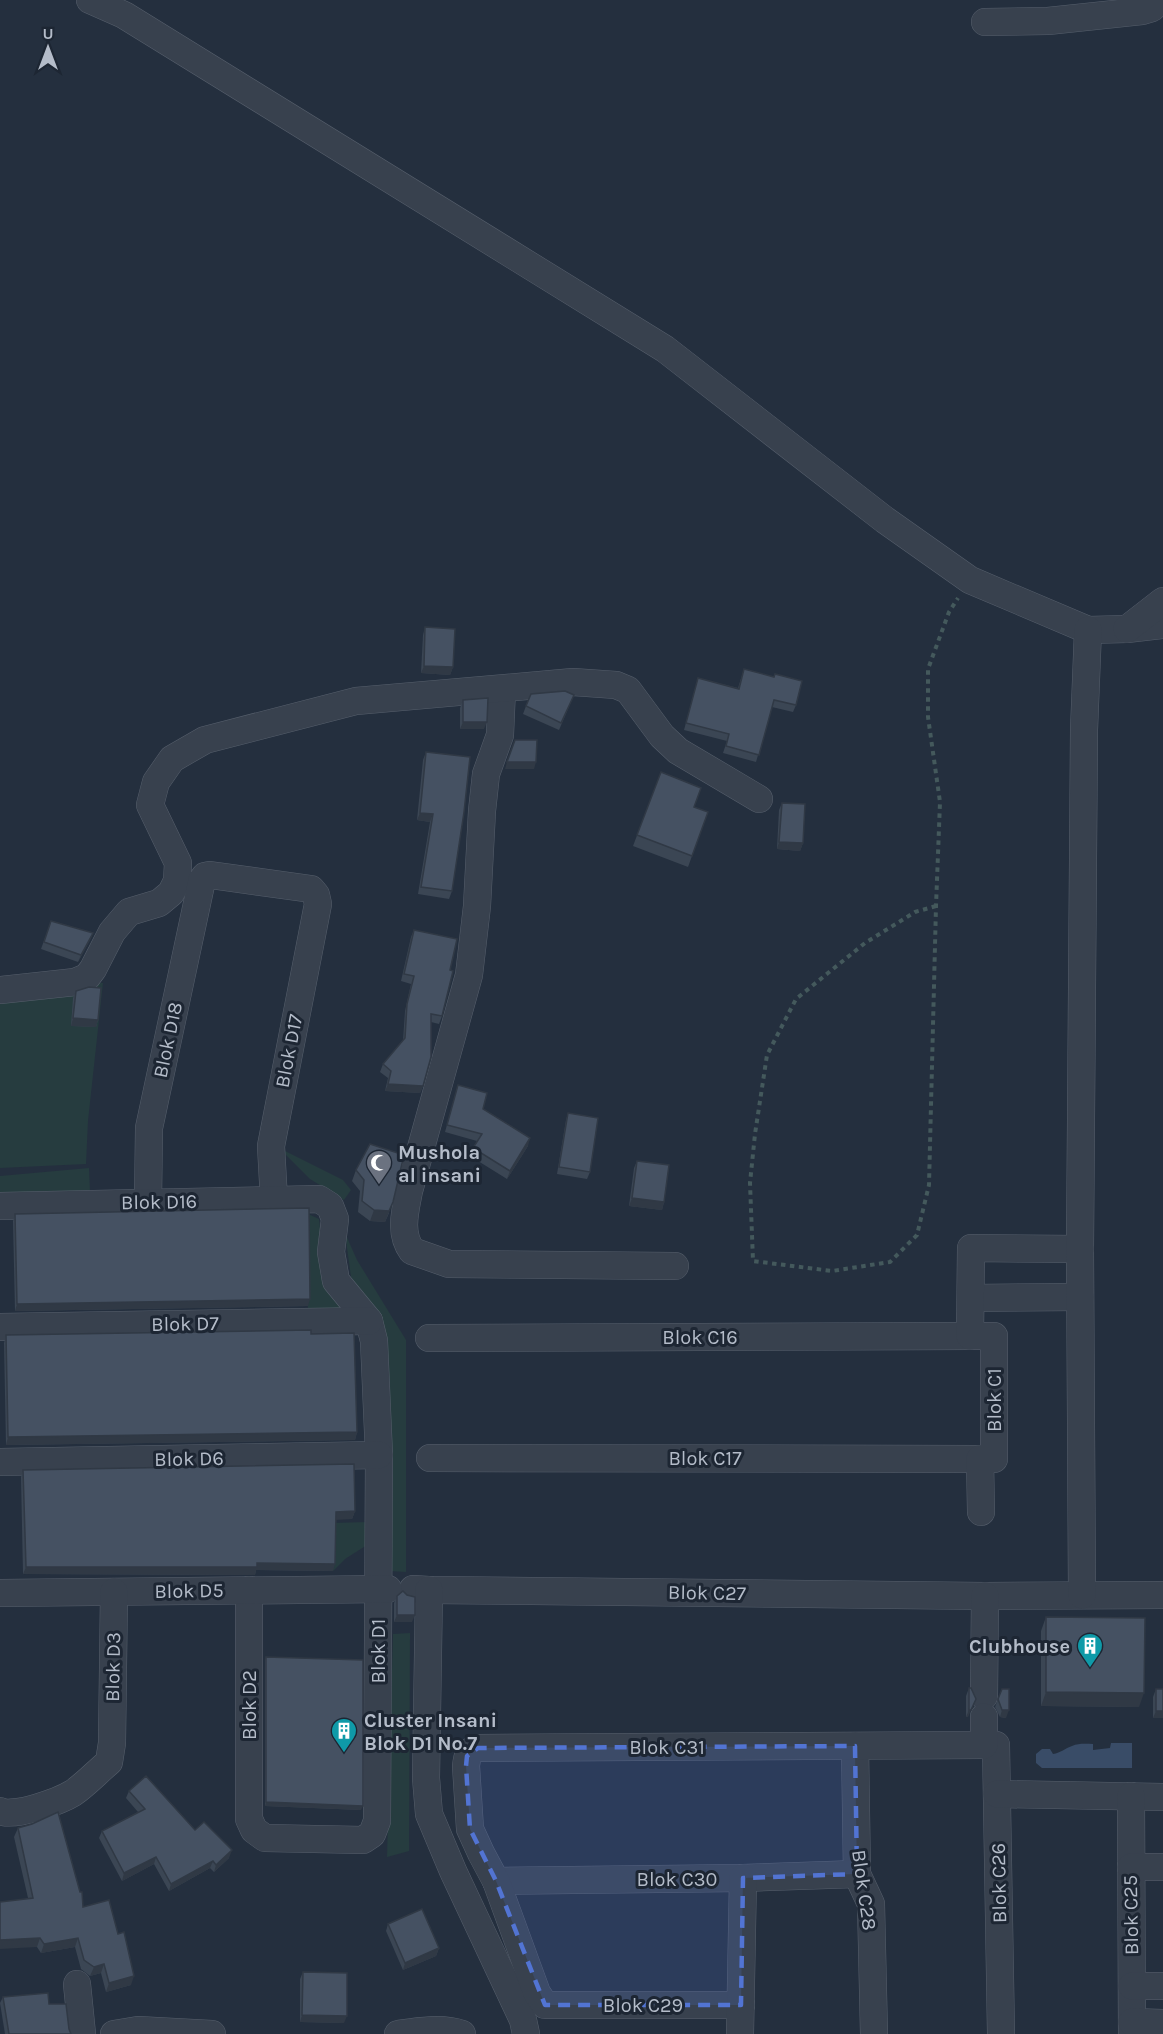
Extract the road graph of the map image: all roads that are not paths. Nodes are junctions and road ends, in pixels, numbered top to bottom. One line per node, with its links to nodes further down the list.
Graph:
1 (90, 0): 7 (street)
2 (1154, 0): 3 (street)
3 (985, 22)
4 (1163, 601): 6 (street)
5 (1163, 624): 6 (street)
6 (1127, 629): 7 (street)
7 (1089, 630): 15 (street)
8 (502, 689): 9 (street); 11 (street); 16 (street)
9 (759, 799)
10 (318, 904): 12 (street, Blok D17); 13 (street, Blok D18)
11 (0, 990)
12 (274, 1200): 13 (street, Blok D16); 19 (street, Blok D16)
13 (148, 1202): 14 (street, Blok D16)
14 (0, 1206)
15 (1080, 1249): 17 (street); 18 (street)
16 (675, 1266)
17 (1080, 1297): 18 (street); 32 (street)
18 (971, 1298): 21 (street)
19 (369, 1321): 20 (street, Blok D7); 23 (street)
20 (0, 1327)
21 (970, 1336): 22 (street, Blok C16); 25 (street, Blok C1)
22 (429, 1338)
23 (379, 1455): 26 (street, Blok D6); 28 (street)
24 (430, 1458): 25 (street, Blok C17)
25 (981, 1459): 27 (street, Blok C1)
26 (0, 1462)
27 (981, 1512)
28 (402, 1589): 29 (street, Blok D5); 34 (street, Blok C27); 41 (street, Blok D1); 59 (street)
29 (249, 1590): 30 (street, Blok D5); 41 (street, Blok D2)
30 (114, 1592): 31 (street, Blok D5); 40 (street, Blok D3)
31 (0, 1593)
32 (1082, 1595): 33 (street, Blok C27); 34 (street, Blok C27)
33 (1163, 1595)
34 (985, 1596): 35 (street)
35 (984, 1745): 36 (street, Blok C31); 37 (street, Blok C26)
36 (855, 1746): 44 (street, Blok C28); 46 (street, Blok C31)
37 (997, 1794): 38 (street); 62 (street, Blok C26)
38 (1131, 1796): 39 (street); 42 (street, Blok C25)
39 (1163, 1797)
40 (0, 1811)
41 (249, 1819)
42 (1131, 1867): 43 (street); 48 (street, Blok C25)
43 (1163, 1868)
44 (858, 1874): 45 (street, Blok C30); 61 (street, Blok C28)
45 (743, 1878): 46 (street, Blok C30); 50 (street)
46 (496, 1881): 50 (street, Blok C29)
47 (77, 1984): 54 (street)
48 (1132, 1986): 49 (street); 52 (street, Blok C25)
49 (1163, 1986)
50 (741, 2005): 60 (street)
51 (1163, 2023): 52 (street)
52 (1132, 2028)
53 (182, 2032): 55 (street); 56 (street)
54 (82, 2034)
55 (114, 2034)
56 (212, 2034)
57 (398, 2034): 58 (street)
58 (462, 2034)
59 (526, 2034)
60 (740, 2034)
61 (874, 2034)
62 (1001, 2034)

